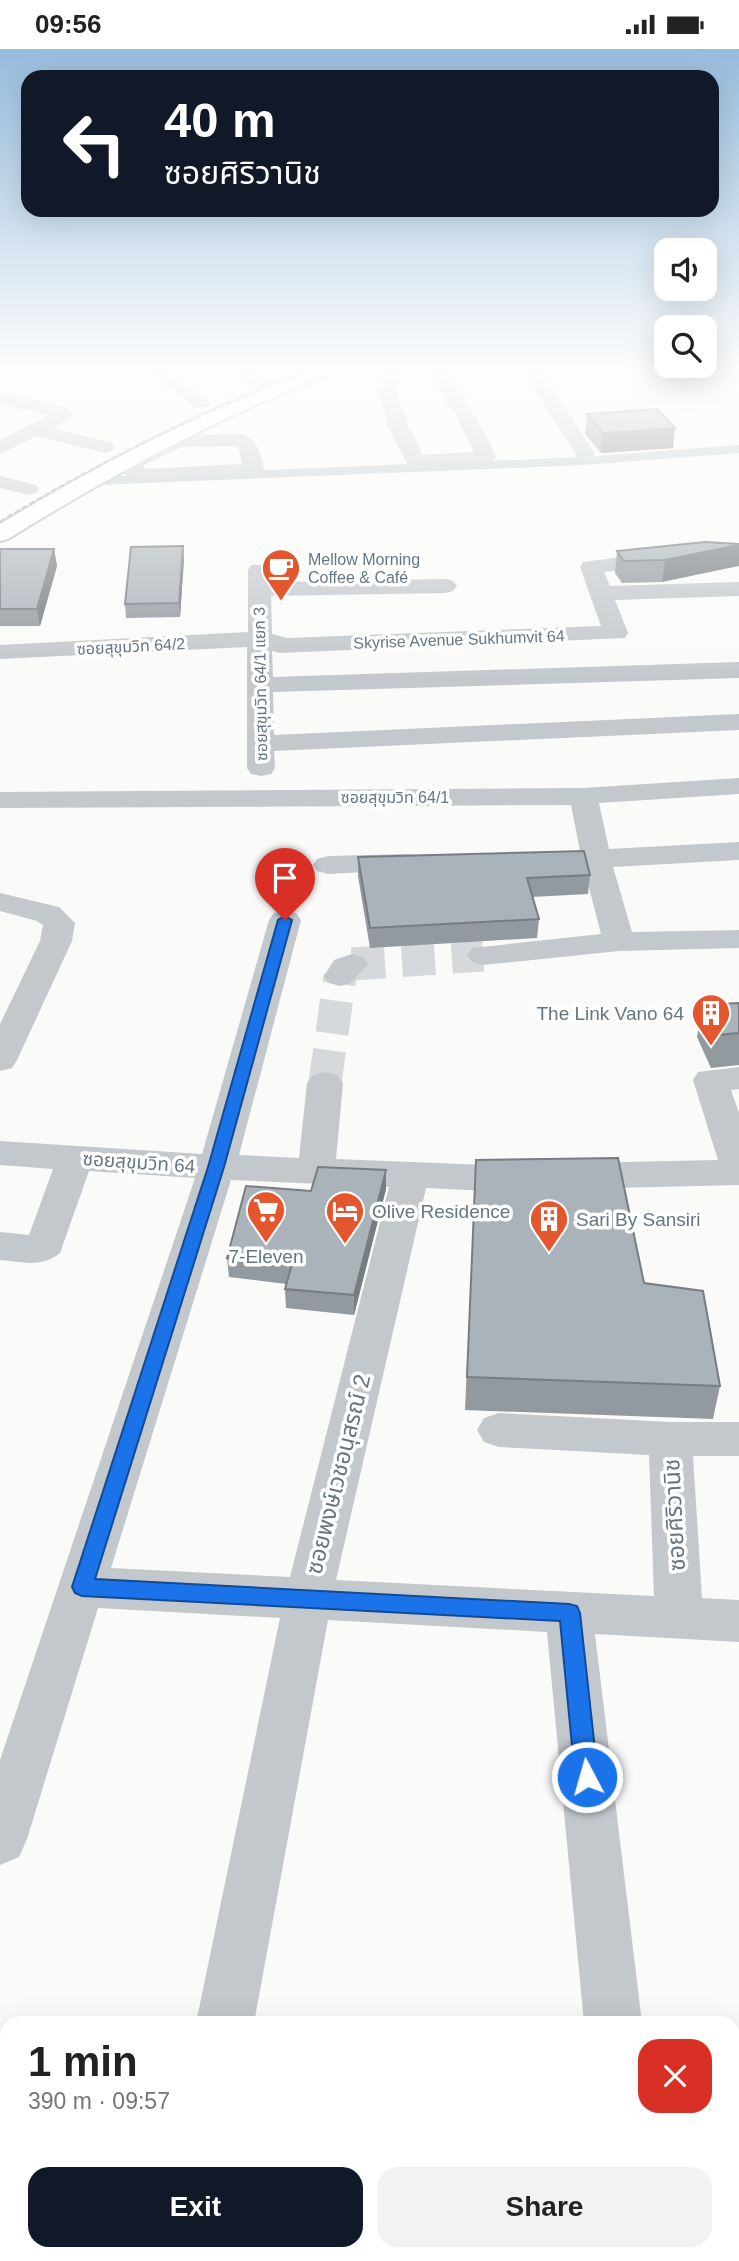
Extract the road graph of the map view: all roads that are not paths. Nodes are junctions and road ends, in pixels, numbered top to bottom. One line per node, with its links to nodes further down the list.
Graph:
1 (109, 473): 6 (main road)
2 (135, 473): 3 (street)
3 (188, 473)
4 (0, 482): 5 (street)
5 (38, 483): 6 (main road); 7 (main road)
6 (63, 496): 8 (main road)
7 (0, 506)
8 (0, 534)
9 (702, 554): 10 (street); 12 (street); 13 (street)
10 (739, 556)
11 (445, 586): 14 (street, ซอยสุขุมวิท 64/1 แยก 3)
12 (731, 590): 13 (street)
13 (599, 593): 14 (street, Skyrise Avenue Sukhumvit 64)
14 (261, 639): 15 (street, ซอยสุขุมวิท 64/2); 17 (street, ซอยสุขุมวิท 64/1 แยก 3)
15 (0, 652)
16 (739, 670): 17 (street)
17 (261, 685): 19 (street, ซอยสุขุมวิท 64/1 แยก 3)
18 (739, 722): 19 (street)
19 (261, 744): 22 (street, ซอยสุขุมวิท 64/1 แยก 3)
20 (739, 786): 21 (street, ซอยสุขุมวิท 64/1)
21 (583, 796): 22 (street, ซอยสุขุมวิท 64/1); 25 (street)
22 (262, 798): 23 (street, ซอยสุขุมวิท 64/1)
23 (0, 800)
24 (739, 851): 25 (street)
25 (596, 859): 26 (street); 32 (street)
26 (542, 860)
27 (435, 863): 28 (street)
28 (328, 865)
29 (0, 902): 34 (street)
30 (285, 920): 39 (street)
31 (739, 939): 32 (street)
32 (619, 942): 33 (street)
33 (482, 955)
34 (0, 1060)
35 (325, 1083): 41 (street)
36 (732, 1097): 40 (street)
37 (0, 1153): 38 (street, ซอยสุขุมวิท 64)
38 (75, 1158): 39 (street, ซอยสุขุมวิท 64); 43 (street)
39 (216, 1167): 41 (street, ซอยสุขุมวิท 64); 47 (street)
40 (739, 1169): 42 (street, ซอยสุขุมวิท 64)
41 (316, 1171): 42 (street, ซอยสุขุมวิท 64)
42 (411, 1174): 48 (street, ซอยพงษ์เวชอนุสรณ์ 2)
43 (0, 1246)
44 (499, 1430): 45 (street)
45 (670, 1439): 46 (street, ซอยศิริวานิช); 50 (street, ซอยศิริวานิช)
46 (739, 1439)
47 (82, 1587): 48 (street); 52 (street)
48 (308, 1599): 49 (street); 53 (street, ซอยพงษ์เวชอนุสรณ์ 2)
49 (569, 1613): 50 (street); 54 (street)
50 (679, 1618): 51 (street)
51 (739, 1621)
52 (0, 1839)
53 (226, 2016)
54 (611, 2016)

